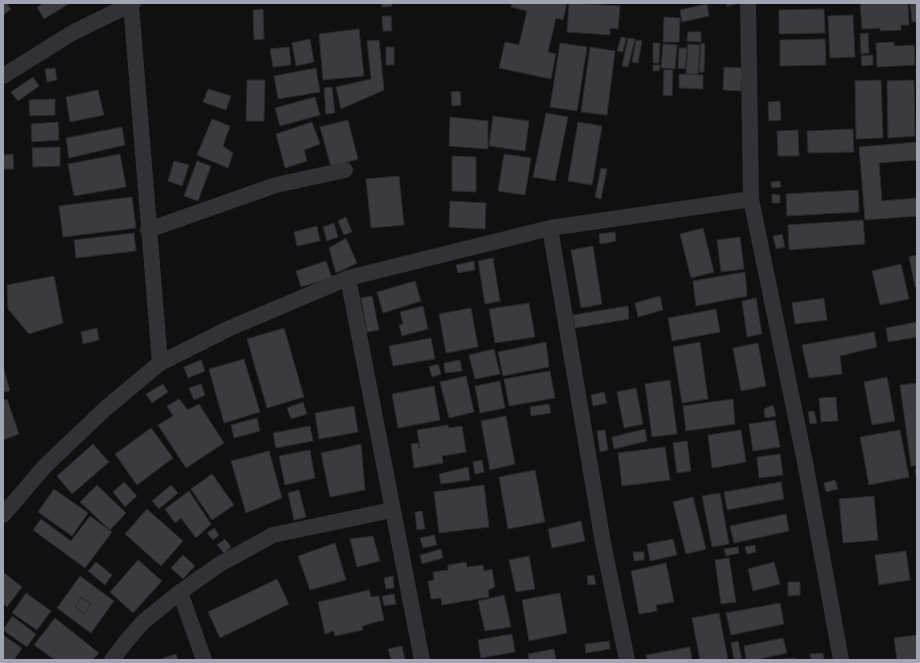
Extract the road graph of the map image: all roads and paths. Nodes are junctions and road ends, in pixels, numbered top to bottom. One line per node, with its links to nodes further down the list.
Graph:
1 (132, 3): 3 (street); 7 (street)
2 (748, 3): 5 (street)
3 (3, 76)
4 (345, 170): 7 (street)
5 (751, 198): 6 (street); 17 (street)
6 (550, 228): 8 (street); 16 (street)
7 (148, 230): 9 (street)
8 (348, 278): 9 (street); 10 (street)
9 (160, 363): 11 (street)
10 (392, 510): 12 (street); 15 (street)
11 (3, 515)
12 (180, 592): 13 (street); 14 (street)
13 (112, 660)
14 (204, 660)
15 (422, 660)
16 (627, 660)
17 (841, 660)

